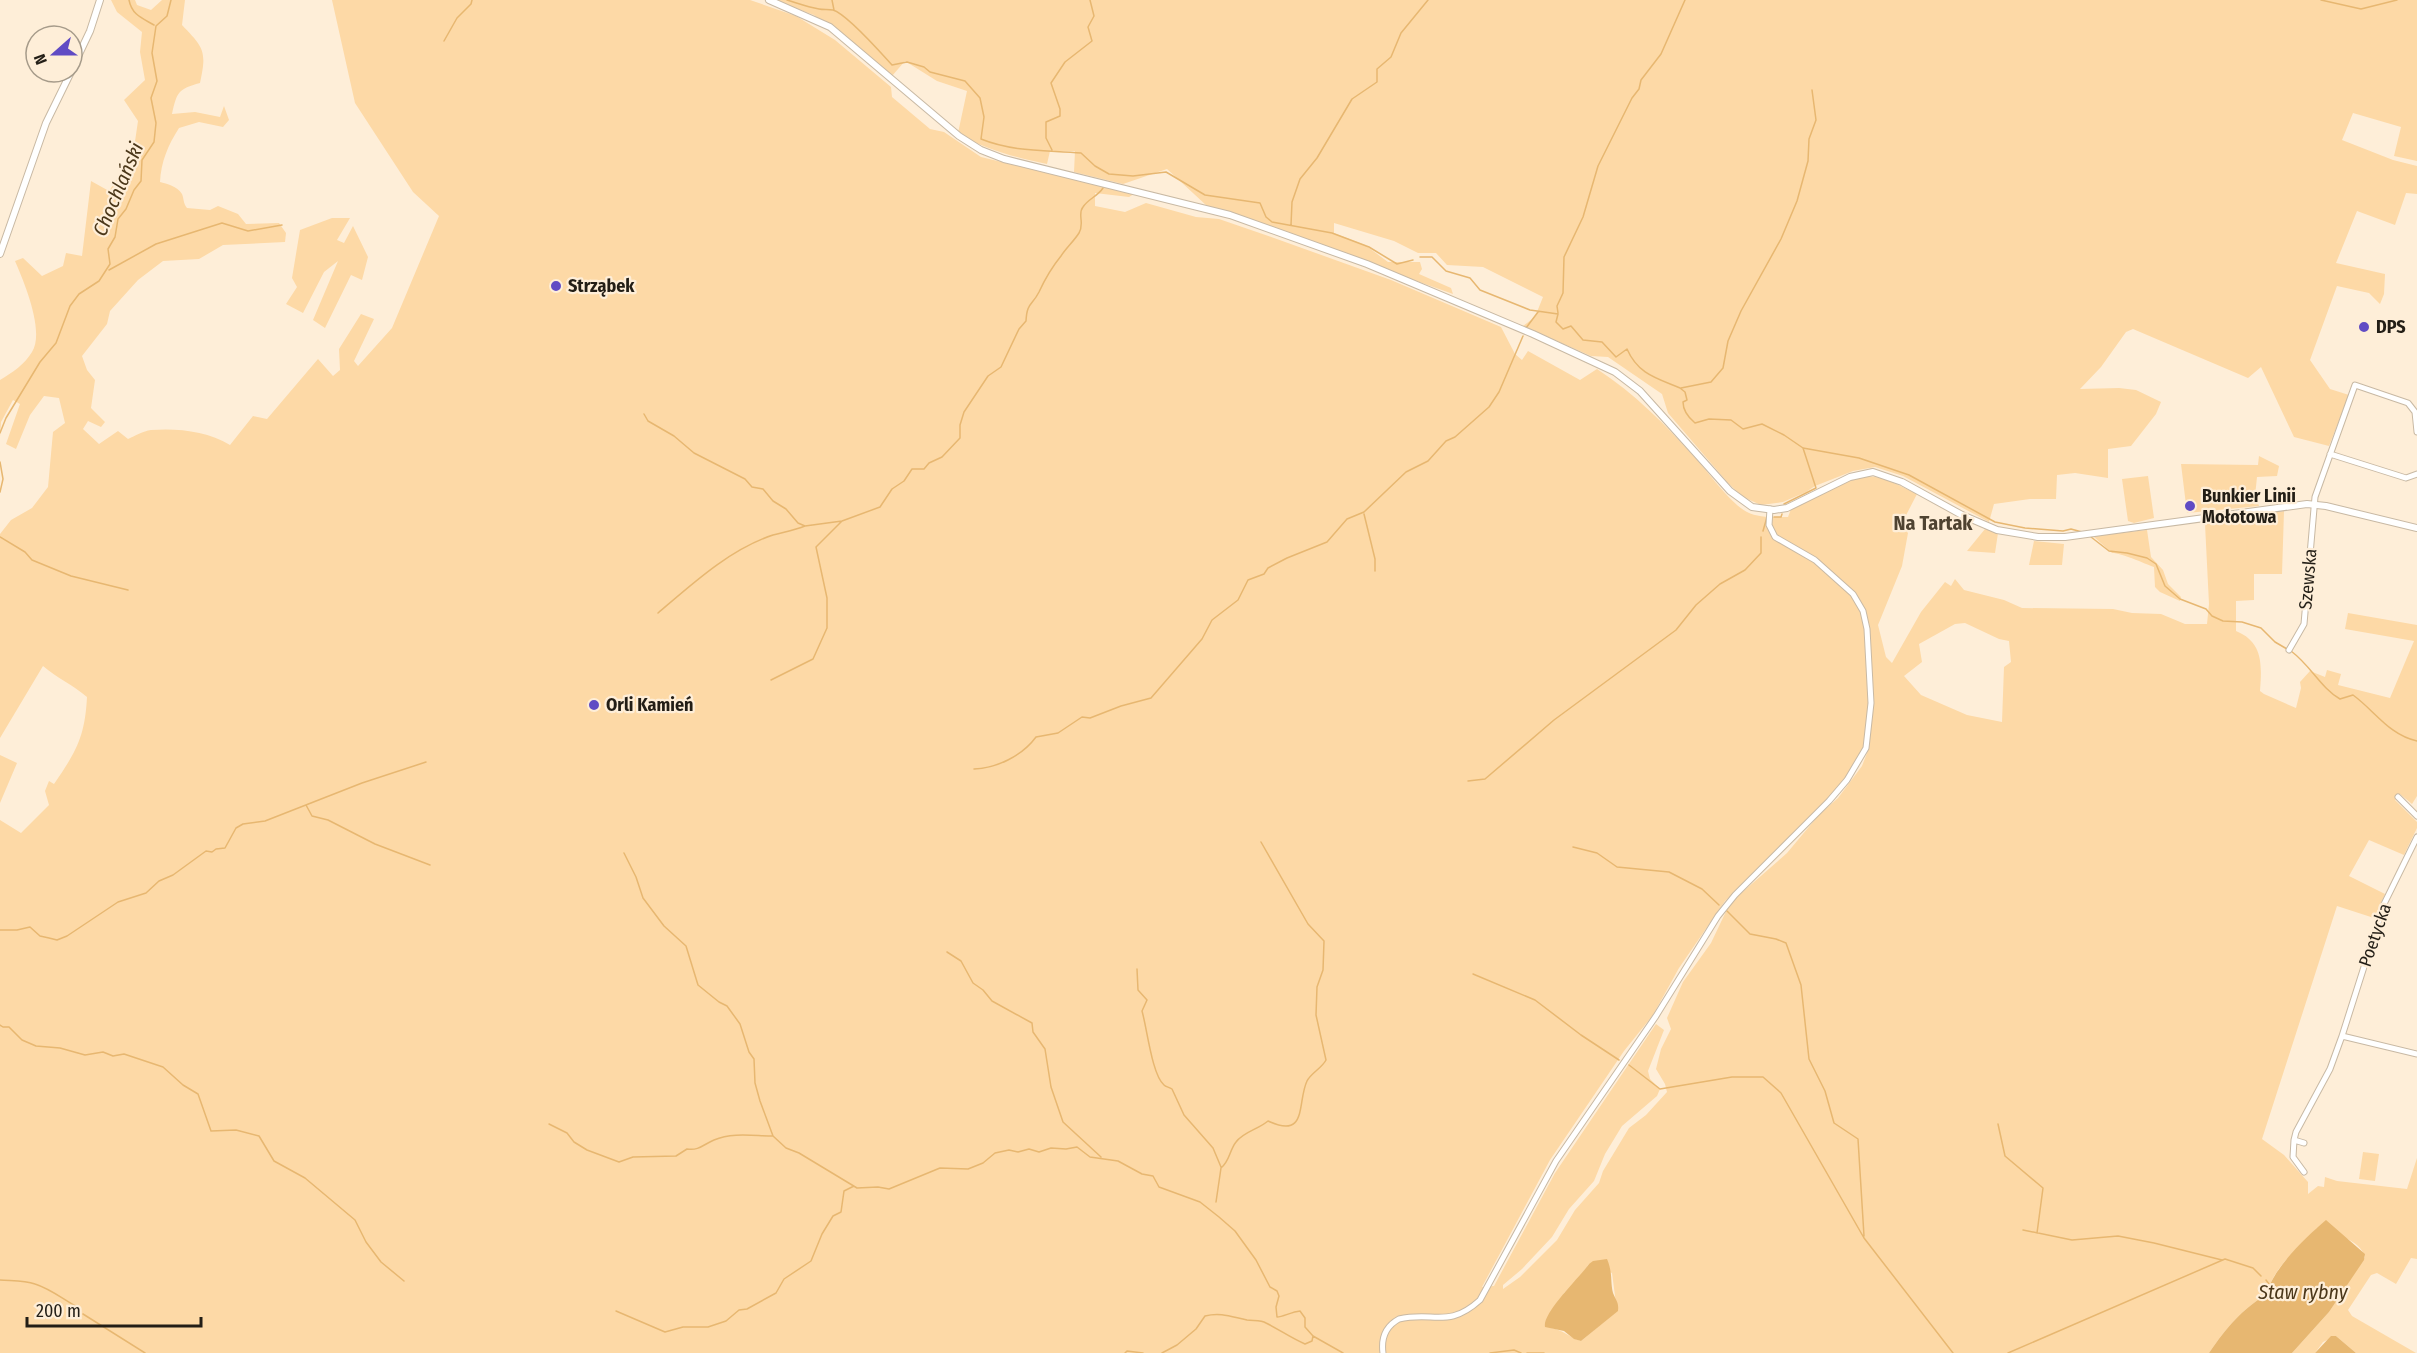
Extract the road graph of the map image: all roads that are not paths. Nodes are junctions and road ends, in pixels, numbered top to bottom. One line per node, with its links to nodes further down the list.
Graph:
1 (100, 0): 3 (street)
2 (769, 0): 10 (street)
3 (84, 43)
4 (64, 84): 5 (street)
5 (0, 254)
6 (2417, 432): 7 (street, Szewska)
7 (2330, 454): 8 (street); 9 (street, Szewska)
8 (2417, 474)
9 (2314, 504): 10 (street); 11 (street); 12 (street, Szewska)
10 (1770, 509): 21 (street)
11 (2417, 528)
12 (2289, 650)
13 (2398, 797): 14 (street)
14 (2417, 816)
15 (2417, 837): 16 (street, Poetycka)
16 (2342, 1036): 17 (street); 18 (street, Poetycka)
17 (2417, 1054)
18 (2294, 1140): 19 (street); 20 (street)
19 (2304, 1143)
20 (2304, 1172)
21 (1383, 1353)

